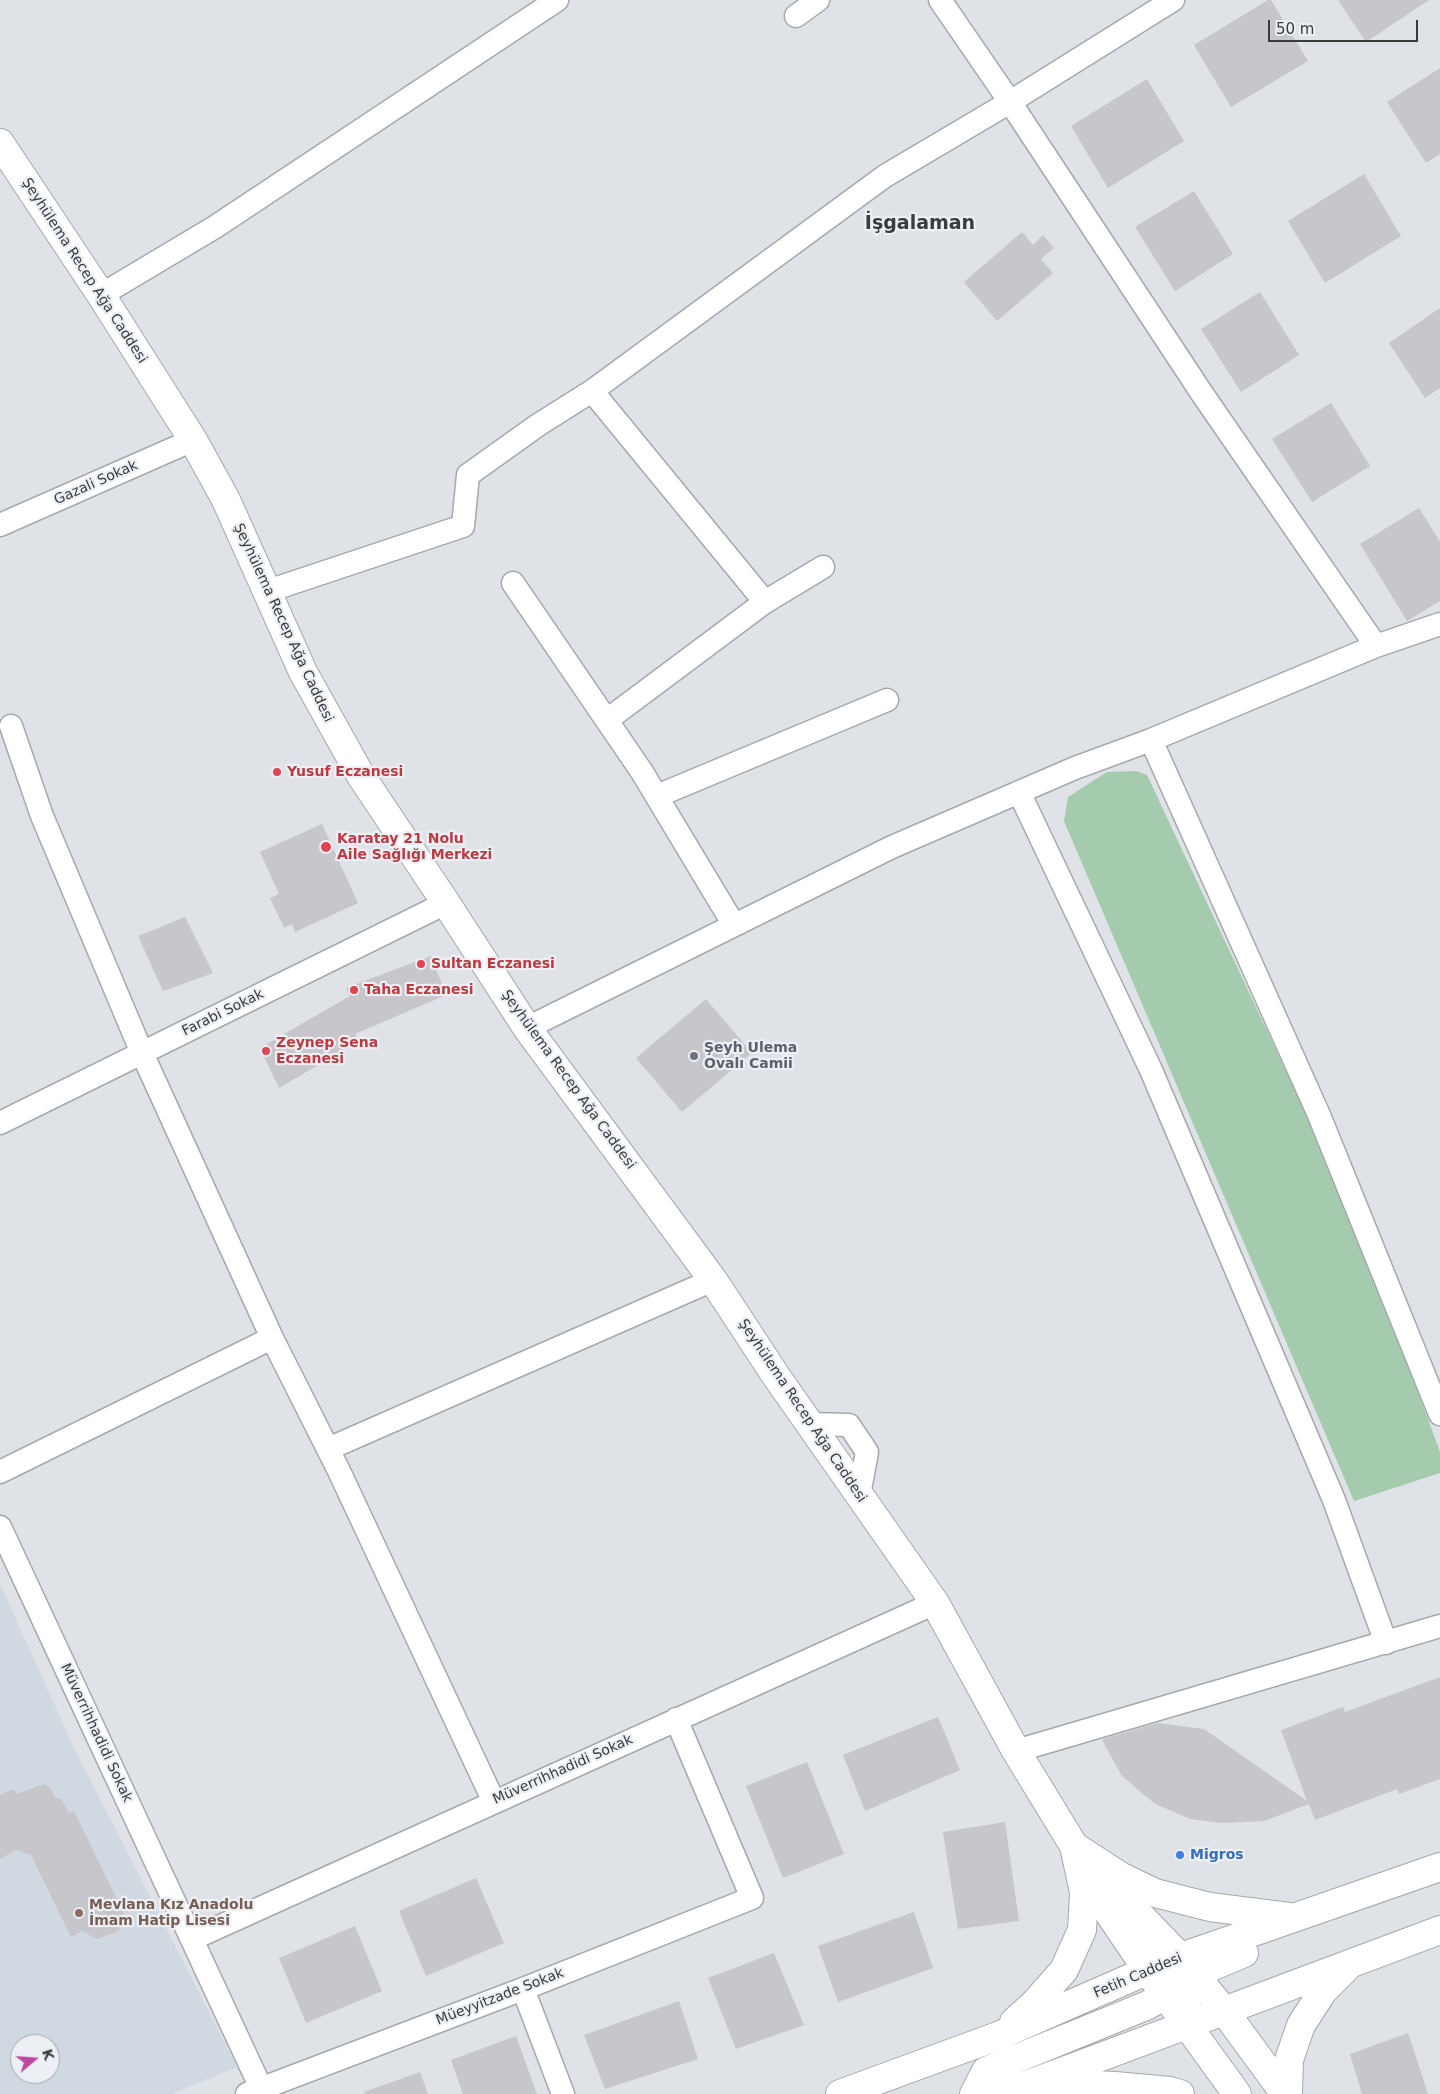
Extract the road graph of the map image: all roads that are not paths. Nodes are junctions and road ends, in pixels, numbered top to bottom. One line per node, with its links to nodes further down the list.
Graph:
1 (557, 0): 8 (street)
2 (818, 0): 5 (street)
3 (940, 0): 6 (street)
4 (1172, 0): 6 (street)
5 (796, 16)
6 (1010, 102): 9 (street); 17 (street)
7 (0, 143): 8 (street, Şeyhülema Recep Ağa Caddesi)
8 (101, 295): 10 (street, Şeyhülema Recep Ağa Caddesi)
9 (592, 391): 14 (street); 15 (street)
10 (193, 440): 11 (street, Gazali Sokak); 14 (street, Şeyhülema Recep Ağa Caddesi)
11 (0, 525)
12 (824, 566): 15 (street)
13 (513, 583): 19 (street)
14 (268, 591): 24 (street, Şeyhülema Recep Ağa Caddesi)
15 (765, 602): 19 (street)
16 (1440, 624): 17 (street)
17 (1376, 646): 21 (street)
18 (887, 700): 23 (street)
19 (607, 720): 23 (street)
20 (11, 726): 27 (street)
21 (1151, 740): 22 (street); 31 (street)
22 (1019, 792): 25 (street); 37 (street)
23 (657, 796): 25 (street)
24 (446, 903): 26 (street, Şeyhülema Recep Ağa Caddesi); 27 (street, Farabi Sokak)
25 (734, 925): 26 (street)
26 (527, 1028): 29 (street, Şeyhülema Recep Ağa Caddesi)
27 (142, 1053): 28 (street, Farabi Sokak); 30 (street)
28 (0, 1123)
29 (713, 1280): 32 (street); 35 (street, Şeyhülema Recep Ağa Caddesi)
30 (272, 1338): 32 (street); 33 (street)
31 (1440, 1414)
32 (328, 1449): 40 (street)
33 (0, 1472)
34 (0, 1527): 46 (street, Müverrihhadidi Sokak)
35 (935, 1603): 38 (street, Müverrihhadidi Sokak); 39 (street, Şeyhülema Recep Ağa Caddesi)
36 (1440, 1626): 37 (street)
37 (1386, 1643): 39 (street)
38 (676, 1719): 40 (street, Müverrihhadidi Sokak); 49 (street, Müeyyitzade Sokak)
39 (1016, 1751): 41 (street, Şeyhülema Recep Ağa Caddesi)
40 (494, 1802): 46 (street, Müverrihhadidi Sokak)
41 (1074, 1846): 44 (street); 48 (street, Şeyhülema Recep Ağa Caddesi); 48 (street, Şeyhülema Recep Ağa Caddesi); 53 (street)
42 (1440, 1867): 43 (street, Fetih Caddesi)
43 (1399, 1882): 44 (street, Fetih Caddesi); 48 (street)
44 (1293, 1918): 48 (street, Fetih Caddesi)
45 (1440, 1930): 47 (street)
46 (192, 1939): 55 (street, Müverrihhadidi Sokak)
47 (1352, 1962): 51 (street); 62 (street)
48 (1173, 1967): 50 (street); 51 (street, Şeyhülema Recep Ağa Caddesi); 52 (street); 53 (street, Fetih Caddesi)
49 (523, 1989): 55 (street, Müeyyitzade Sokak); 56 (street)
50 (1165, 1995): 52 (street); 58 (street)
51 (1225, 2012): 52 (street); 62 (street, Şeyhülema Recep Ağa Caddesi)
52 (1187, 2026): 54 (street); 61 (street)
53 (998, 2036): 57 (street, Fetih Caddesi)
54 (1032, 2083): 59 (street); 60 (street)
55 (254, 2091)
56 (563, 2094)
57 (840, 2094)
58 (974, 2094)
59 (1002, 2094)
60 (1180, 2094)
61 (1237, 2094)
62 (1286, 2094)

